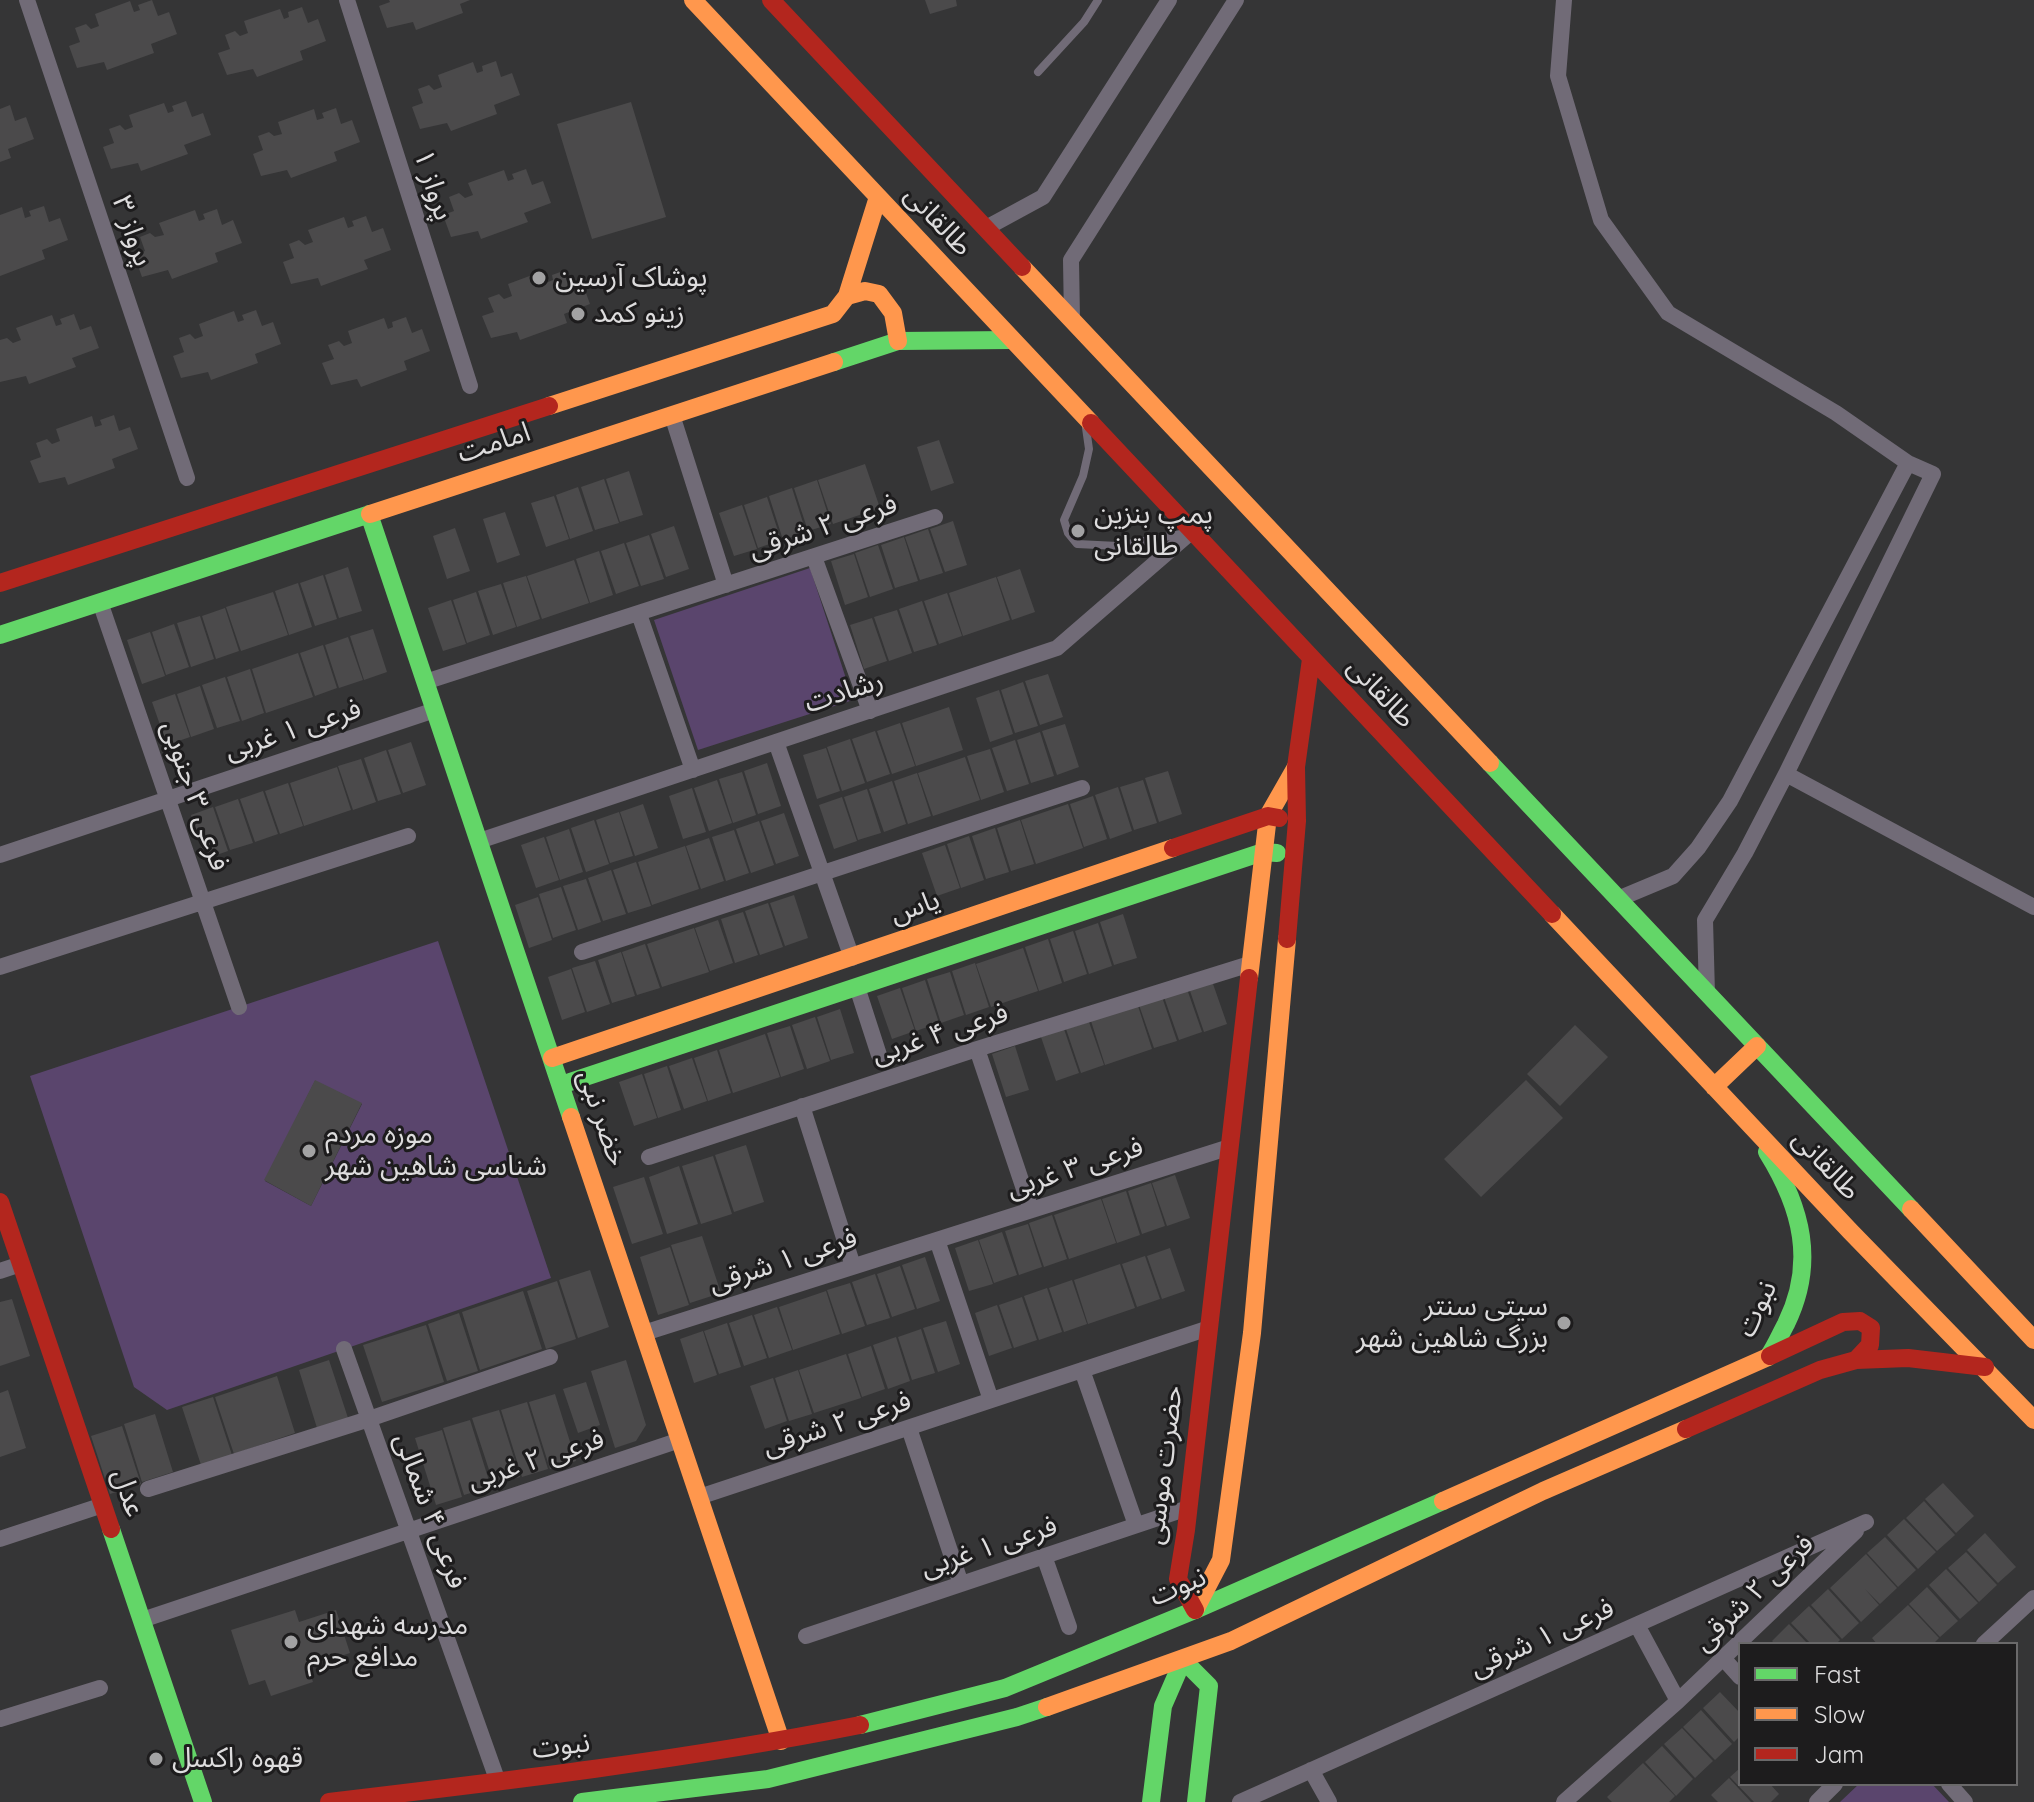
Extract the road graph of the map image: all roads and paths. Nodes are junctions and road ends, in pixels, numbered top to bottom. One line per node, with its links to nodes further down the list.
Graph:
1 (27, 0): 20 (street, پرواز ۳)
2 (347, 0): 16 (street, پرواز ۱)
3 (693, 0): 10 (main road, طالقانی)
4 (771, 0): 11 (main road, طالقانی)
5 (1098, 0): 9 (lane)
6 (1169, 0): 11 (street)
7 (1236, 0): 13 (street)
8 (1564, 0): 19 (street)
9 (1038, 72)
10 (878, 197): 12 (main road); 14 (main road, طالقانی)
11 (986, 228): 13 (main road, طالقانی)
12 (847, 296): 15 (main road); 25 (main road, امامت)
13 (1072, 321): 48 (main road, طالقانی)
14 (1011, 340): 15 (main road, امامت); 18 (main road, طالقانی)
15 (898, 341): 17 (main road, امامت)
16 (470, 386)
17 (672, 415): 21 (main road, امامت); 26 (street)
18 (1085, 419): 23 (main road, طالقانی); 23 (lane)
19 (1908, 463): 37 (street); 48 (street)
20 (187, 478)
21 (369, 514): 27 (main road, امامت); 31 (main road, خضر نبی)
22 (935, 517): 24 (street, فرعی ۲ شرقی)
23 (1191, 532): 30 (main road, طالقانی); 33 (street, رشادت)
24 (814, 557): 26 (street, فرعی ۲ شرقی); 33 (street)
25 (0, 583)
26 (726, 585): 28 (street, فرعی ۲ شرقی)
27 (100, 602): 29 (main road, امامت); 39 (street, فرعی ۳ جنوبی)
28 (639, 614): 31 (street, فرعی ۲ شرقی); 36 (street)
29 (0, 635)
30 (1311, 659): 35 (main road, حضرت موسی); 63 (main road, طالقانی)
31 (425, 682): 32 (main road, خضر نبی)
32 (435, 710): 39 (street, فرعی ۱ غربی); 43 (main road, خضر نبی)
33 (870, 711): 34 (street, رشادت)
34 (776, 742): 36 (street, رشادت); 47 (street)
35 (1296, 767): 40 (main road, حضرت موسی); 41 (main road, حضرت موسی)
36 (693, 770): 43 (street, رشادت)
37 (1786, 774): 50 (street); 56 (street)
38 (1082, 788): 47 (street)
39 (168, 799): 46 (street); 49 (street, فرعی ۳ جنوبی)
40 (1268, 816): 41 (main road, یاس); 44 (main road, حضرت موسی); 52 (main road, یاس)
41 (1297, 821): 45 (main road, حضرت موسی)
42 (408, 836): 49 (street)
43 (479, 841): 61 (main road, خضر نبی)
44 (1263, 852): 45 (main road, یاس); 53 (main road, حضرت موسی); 55 (main road, یاس)
45 (1294, 854): 100 (main road, حضرت موسی)
46 (0, 855)
47 (823, 875): 51 (street); 52 (street)
48 (1618, 899): 56 (main road, طالقانی)
49 (203, 902): 54 (street); 57 (street, فرعی ۳ جنوبی)
50 (2034, 907)
51 (582, 952)
52 (852, 958): 61 (main road, یاس)
53 (1250, 964): 59 (street, فرعی ۴ غربی); 66 (main road, حضرت موسی)
54 (0, 967)
55 (857, 987): 60 (street); 62 (main road, یاس)
56 (1707, 994): 58 (main road, طالقانی)
57 (239, 1007)
58 (1757, 1046): 63 (main road); 77 (main road, طالقانی)
59 (977, 1049): 64 (street, فرعی ۴ غربی); 69 (street)
60 (879, 1055)
61 (552, 1058): 62 (main road, خضر نبی)
62 (561, 1085): 76 (main road, خضر نبی)
63 (1714, 1087): 65 (main road, طالقانی)
64 (802, 1106): 67 (street, فرعی ۴ غربی); 73 (street)
65 (1751, 1126): 79 (main road, نبوت); 82 (main road, طالقانی)
66 (1230, 1147): 69 (street, فرعی ۳ غربی); 75 (main road, حضرت موسی)
67 (649, 1157)
68 (0, 1202): 71 (main road, عدل)
69 (1031, 1210): 70 (street, فرعی ۳ غربی)
70 (937, 1240): 73 (street, فرعی ۱ شرقی); 84 (street)
71 (7, 1246): 72 (main road, عدل)
72 (21, 1264): 74 (street); 91 (main road, عدل)
73 (853, 1266): 76 (street, فرعی ۱ شرقی)
74 (0, 1271)
75 (1209, 1328): 83 (street); 92 (main road, حضرت موسی)
76 (644, 1333): 88 (main road, خضر نبی)
77 (2034, 1340)
78 (344, 1349): 85 (street, فرعی ۴ شمالی)
79 (1770, 1356): 81 (main road); 100 (main road, نبوت)
80 (550, 1357): 85 (street)
81 (1856, 1360): 82 (main road, نبوت); 109 (main road, نبوت)
82 (1985, 1367): 86 (main road, طالقانی)
83 (1082, 1370): 84 (street); 94 (street)
84 (991, 1400): 87 (street, فرعی ۲ شرقی)
85 (369, 1419): 89 (street); 95 (street, فرعی ۴ شمالی)
86 (2034, 1420)
87 (909, 1428): 90 (street, فرعی ۲ شرقی); 98 (street)
88 (680, 1440): 90 (main road, خضر نبی); 95 (street, فرعی ۲ غربی)
89 (148, 1489)
90 (699, 1497): 114 (main road, خضر نبی)
91 (103, 1505): 96 (street); 101 (main road, عدل)
92 (1188, 1508): 94 (street, فرعی ۱ غربی); 100 (main road, حضرت موسی)
93 (1866, 1522): 102 (street, فرعی ۱ شرقی); 105 (street, فرعی ۲ شرقی)
94 (1136, 1525): 97 (street, فرعی ۱ غربی)
95 (409, 1530): 101 (street); 116 (street, فرعی ۴ شمالی)
96 (0, 1539)
97 (1044, 1556): 98 (street, فرعی ۱ غربی); 103 (street)
98 (961, 1584): 104 (street, فرعی ۱ غربی)
99 (2034, 1598): 106 (street)
100 (1195, 1610): 114 (main road, نبوت)
101 (142, 1620): 119 (main road, عدل)
102 (1637, 1625): 112 (street); 115 (street, فرعی ۱ شرقی)
103 (1069, 1627)
104 (806, 1636)
105 (1740, 1642)
106 (1986, 1642)
107 (1738, 1644): 108 (street, فرعی ۲ شرقی)
108 (1723, 1658): 110 (street); 112 (street, فرعی ۲ شرقی)
109 (1183, 1660): 121 (main road, نبوت); 122 (main road); 123 (main road)
110 (1738, 1675)
111 (100, 1688): 113 (street)
112 (1678, 1701): 126 (street)
113 (0, 1719)
114 (781, 1741): 116 (main road, نبوت)
115 (1311, 1770): 124 (street, فرعی ۱ شرقی); 125 (street)
116 (498, 1782): 120 (main road, نبوت)
117 (1833, 1786): 127 (street)
118 (1951, 1786): 128 (street)
119 (203, 1802)
120 (329, 1802)
121 (582, 1802)
122 (1151, 1802)
123 (1196, 1802)
124 (1240, 1802)
125 (1329, 1802)
126 (1564, 1802)
127 (1817, 1802)
128 (1965, 1802)

